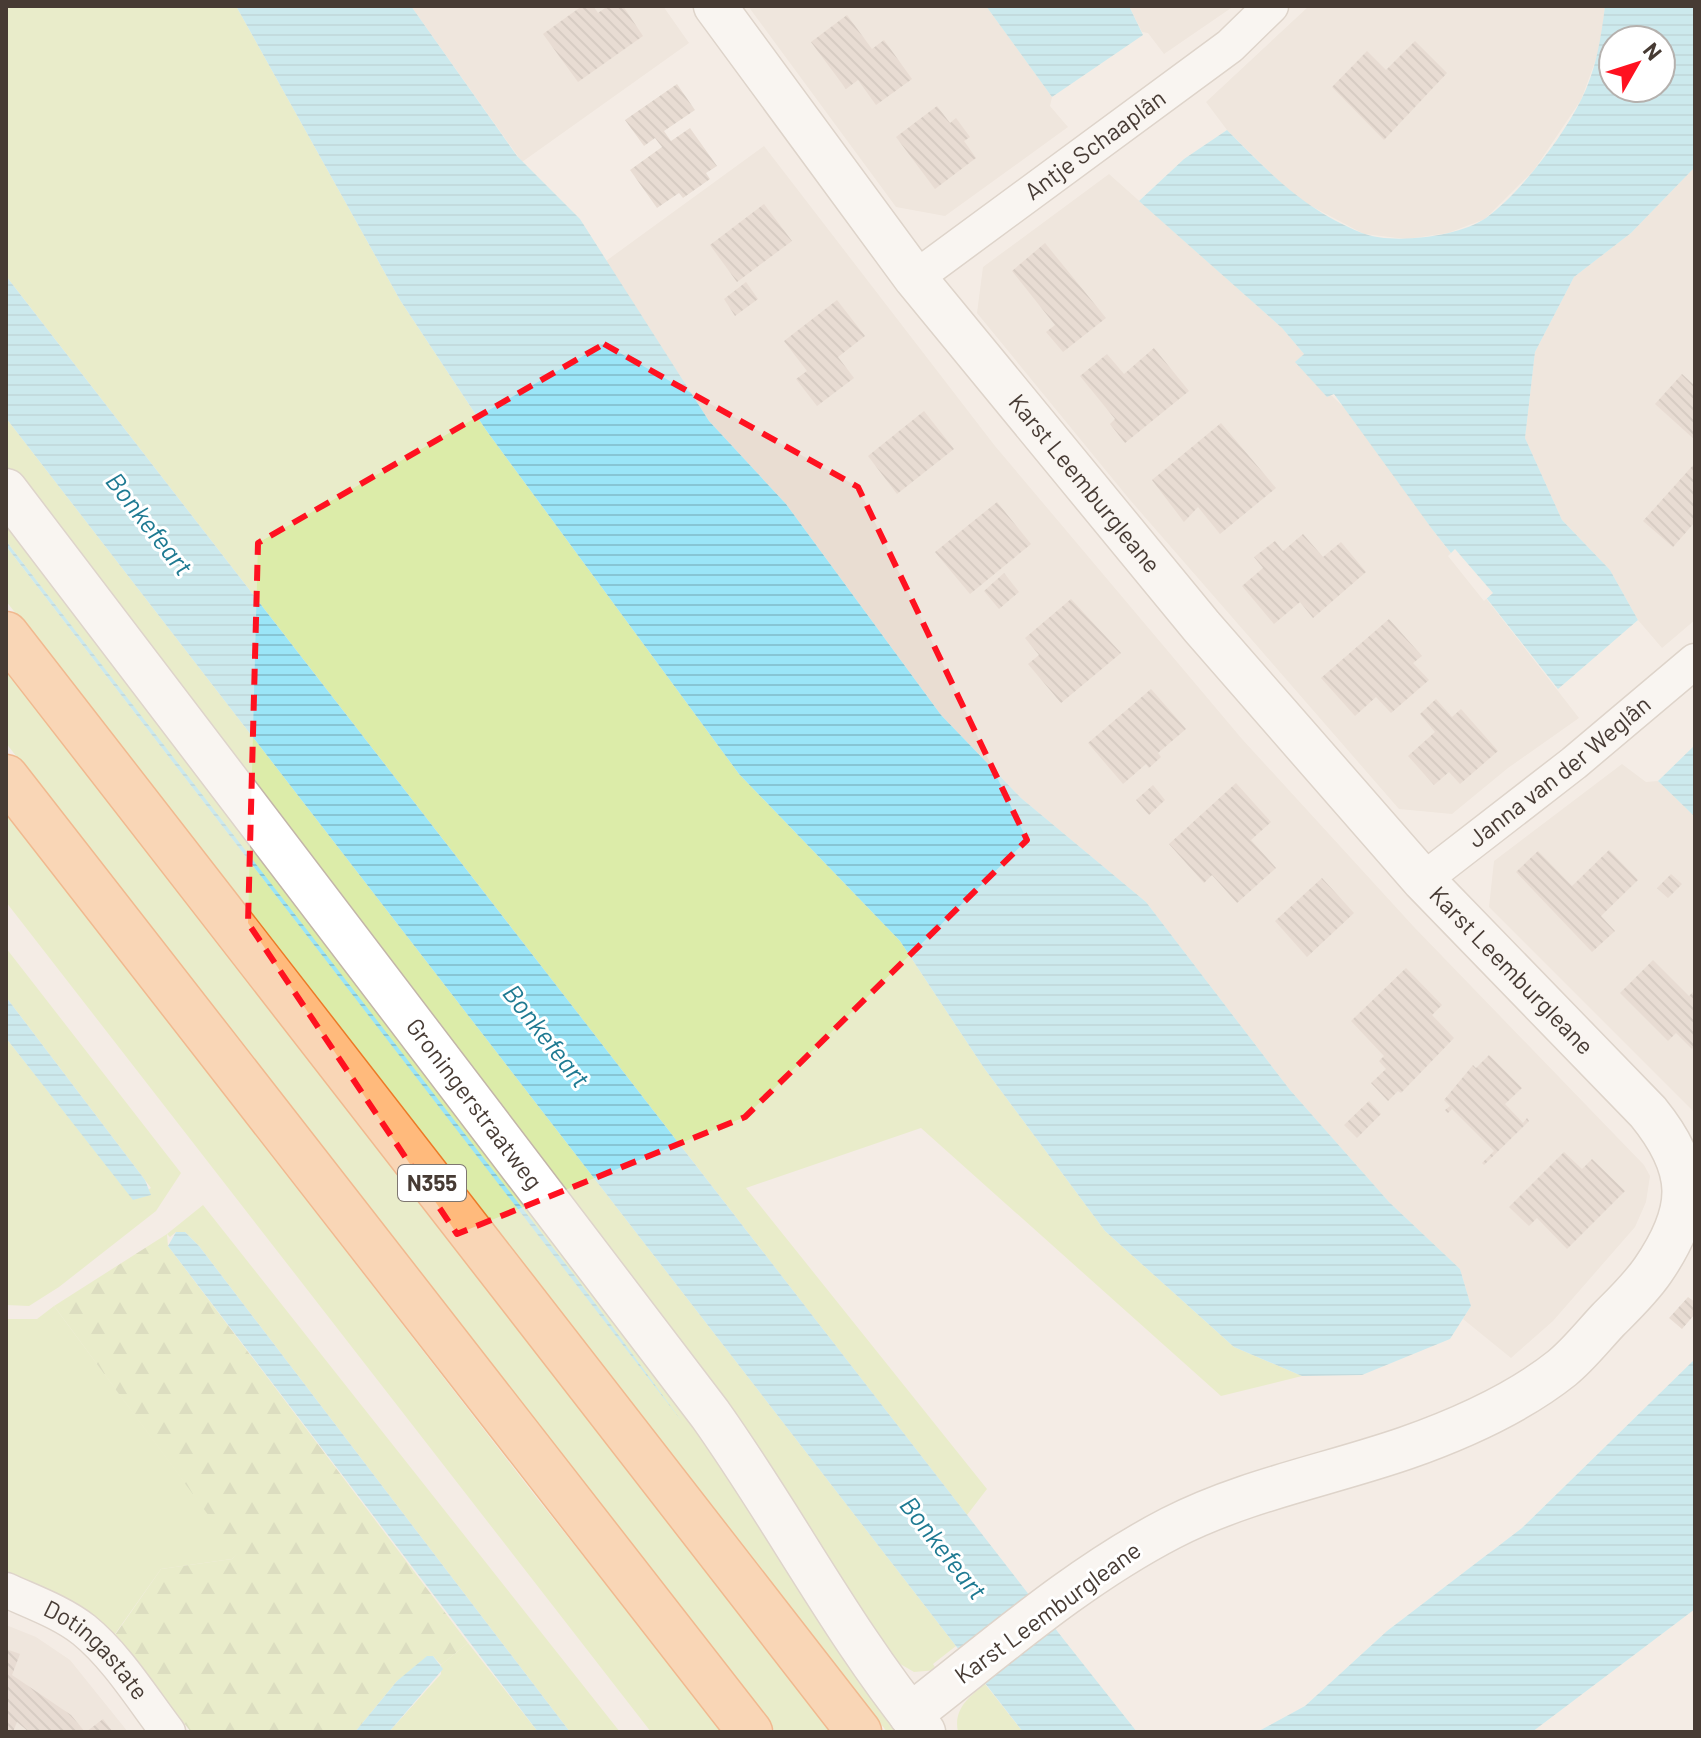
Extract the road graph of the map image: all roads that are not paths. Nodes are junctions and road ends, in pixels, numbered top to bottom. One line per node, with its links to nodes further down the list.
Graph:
1 (715, 6): 3 (street, Karst Leemburgleane)
2 (1271, 6): 3 (street, Antje Schaaplân)
3 (915, 278): 8 (street, Karst Leemburgleane)
4 (6, 490): 10 (street, Groningerstraatweg)
5 (6, 634): 13 (highway, N355)
6 (1695, 661): 8 (street, Janna van der Weglân)
7 (6, 777): 12 (highway)
8 (1423, 880): 10 (street, Karst Leemburgleane)
9 (6, 1590): 11 (street, Dotingastate)
10 (917, 1724)
11 (168, 1732)
12 (750, 1732)
13 (859, 1732)

